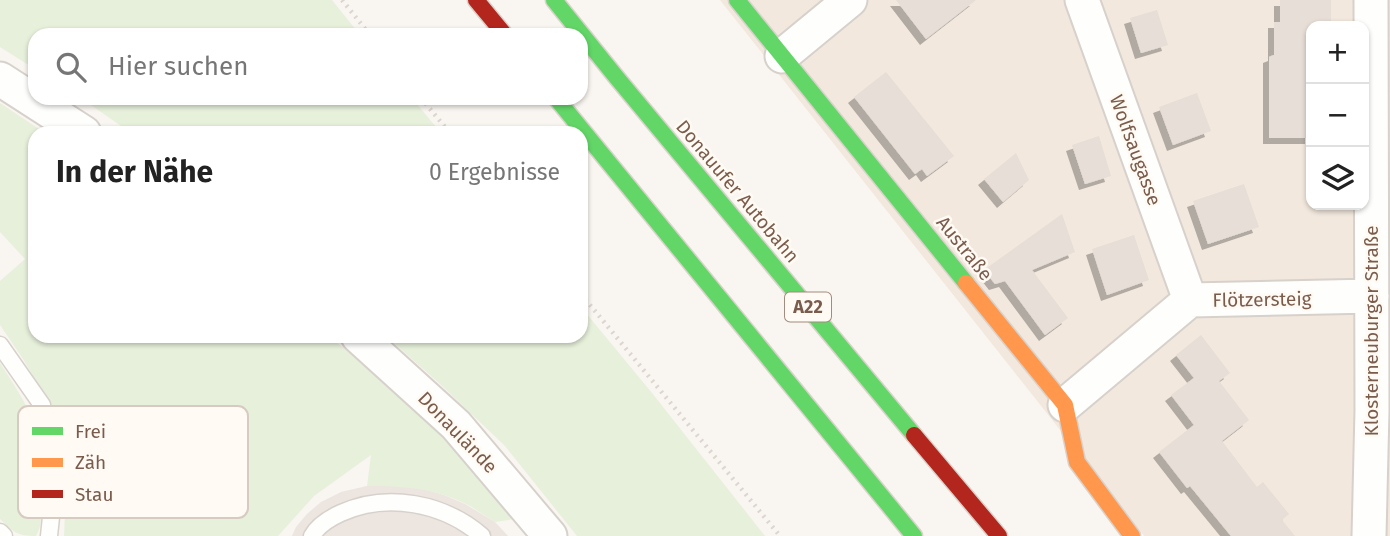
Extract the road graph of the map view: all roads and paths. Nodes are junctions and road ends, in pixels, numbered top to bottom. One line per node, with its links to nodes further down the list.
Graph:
1 (342, 0): 8 (path)
2 (476, 0): 9 (main road)
3 (554, 0): 10 (main road, Donauufer Autobahn / A22)
4 (737, 0): 12 (main road, Austraße)
5 (850, 0): 12 (street)
6 (1082, 0): 23 (street, Wolfsaugasse)
7 (1371, 0): 22 (street, Klosterneuburger Straße)
8 (364, 28)
9 (499, 28)
10 (577, 28)
11 (588, 42): 36 (main road, Donauufer Autobahn / A22)
12 (782, 56): 27 (main road, Austraße)
13 (0, 79): 14 (street)
14 (28, 97)
15 (40, 105): 18 (street)
16 (428, 105): 19 (path)
17 (562, 105): 20 (main road)
18 (73, 126)
19 (444, 126)
20 (579, 126)
21 (588, 137): 35 (main road)
22 (1371, 296): 23 (street, Flötzersteig); 38 (street, Klosterneuburger Straße)
23 (1190, 300): 27 (street, Flötzersteig)
24 (588, 302): 34 (path)
25 (366, 343): 33 (street, Donaulände)
26 (0, 345): 28 (lane)
27 (1065, 405): 37 (main road, Austraße)
28 (42, 406)
29 (51, 518): 30 (lane)
30 (49, 536)
31 (312, 536): 32 (lane)
32 (482, 536)
33 (550, 536)
34 (780, 536)
35 (914, 536)
36 (999, 536)
37 (1132, 536)
38 (1369, 536)

